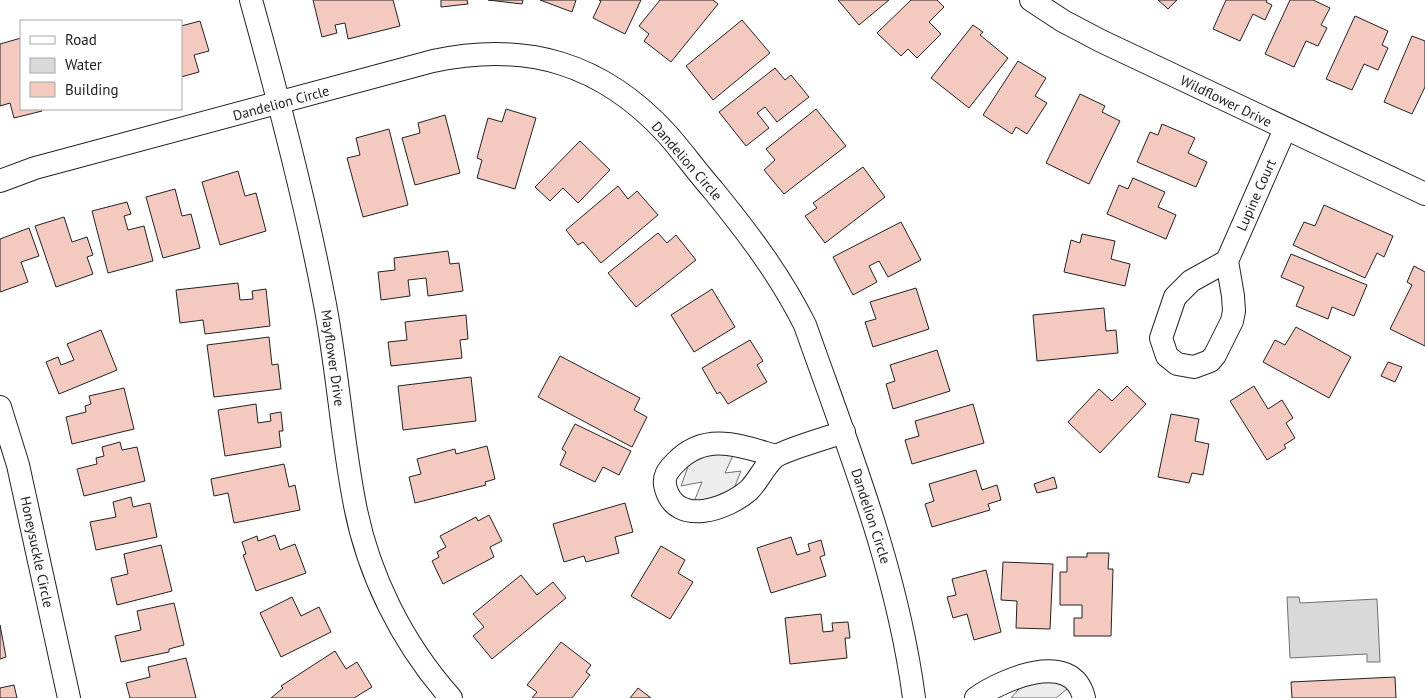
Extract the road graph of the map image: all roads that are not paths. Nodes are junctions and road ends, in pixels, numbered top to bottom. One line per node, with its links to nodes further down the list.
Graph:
1 (251, 0): 3 (street, Mayflower Drive)
2 (1031, 0): 4 (street, Wildflower Drive)
3 (279, 103): 5 (street, Dandelion Circle); 9 (street, Dandelion Circle); 12 (street, Mayflower Drive)
4 (1285, 129): 6 (street, Wildflower Drive); 7 (street, Lupine Court)
5 (0, 181)
6 (1425, 194)
7 (1227, 261)
8 (0, 407): 11 (street, Honeysuckle Circle)
9 (844, 432): 10 (street); 13 (street, Dandelion Circle)
10 (776, 456)
11 (69, 698)
12 (451, 698)
13 (914, 698)
14 (976, 698): 15 (street)
15 (1084, 698)

